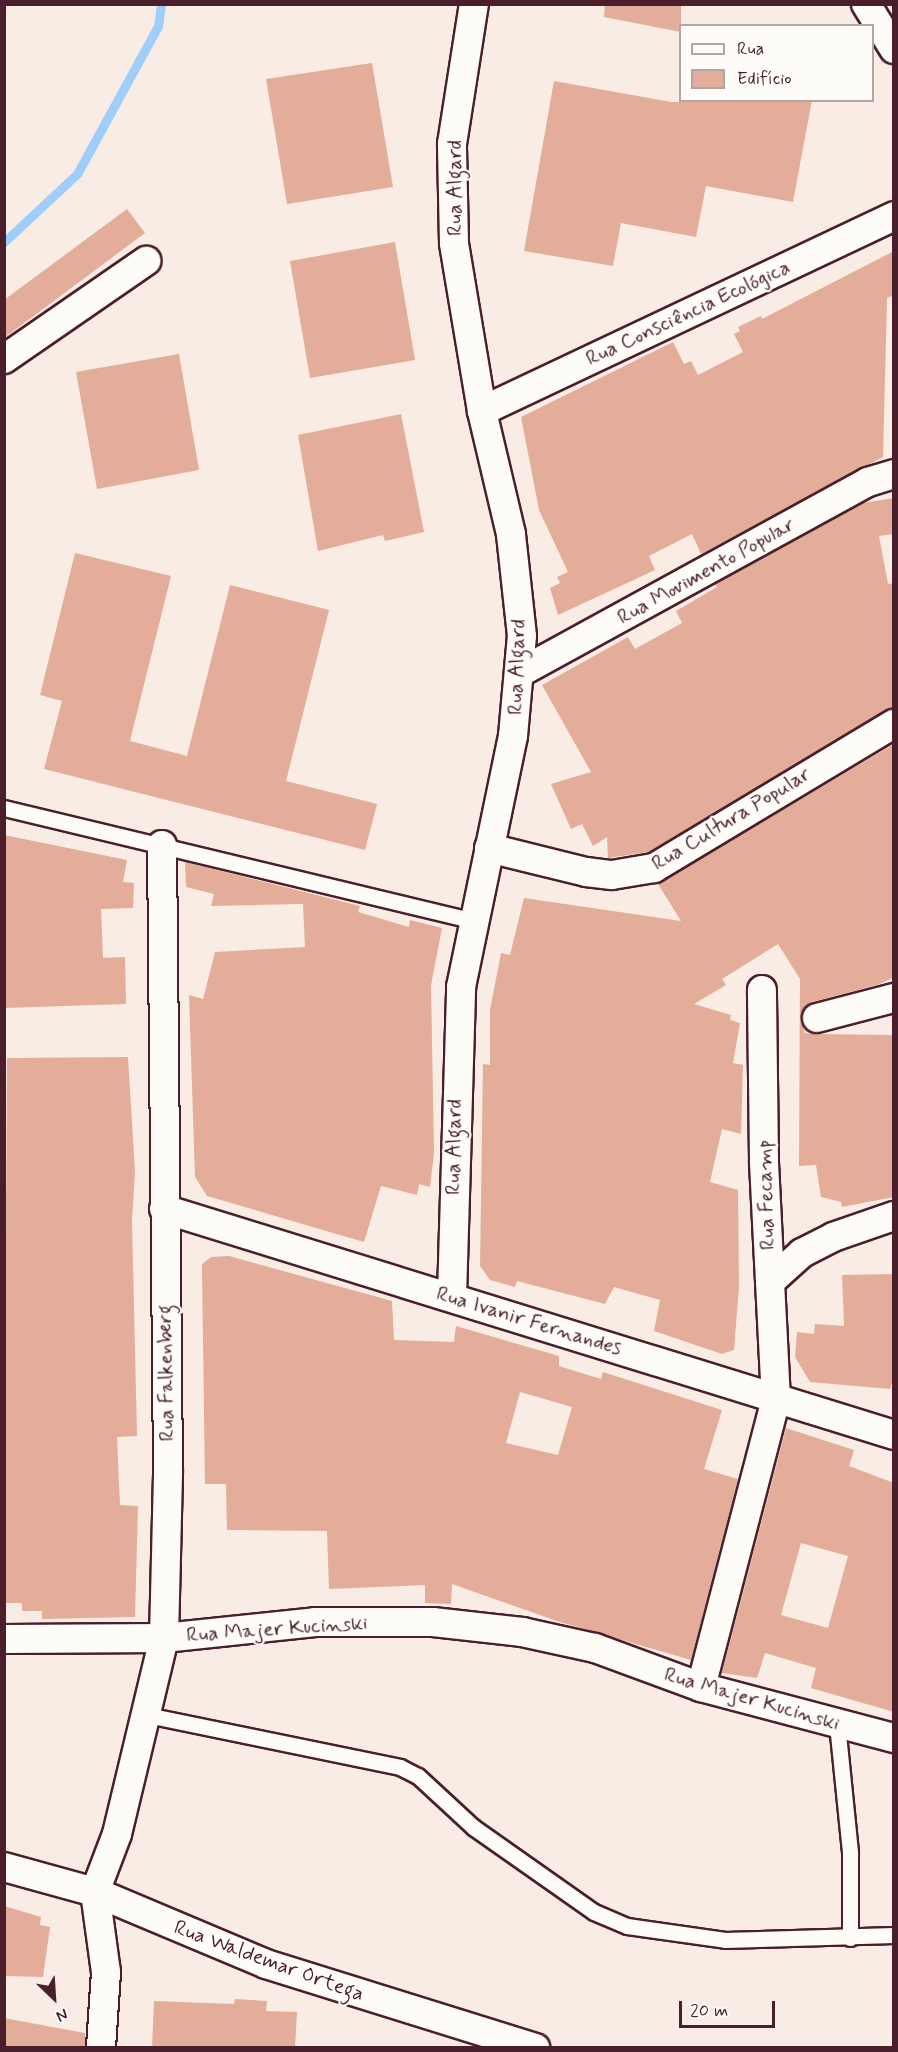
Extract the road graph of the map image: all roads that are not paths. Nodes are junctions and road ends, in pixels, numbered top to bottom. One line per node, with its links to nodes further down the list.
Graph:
1 (474, 4): 7 (street, Rua Algard)
2 (866, 4): 3 (street)
3 (894, 49)
4 (894, 216): 7 (street, Rua Consciência Ecológica)
5 (146, 261): 6 (street)
6 (4, 359)
7 (482, 411): 9 (street, Rua Algard)
8 (894, 474): 9 (street, Rua Movimento Popular)
9 (521, 672): 13 (street, Rua Algard)
10 (894, 724): 13 (street, Rua Cultura Popular)
11 (4, 808): 12 (lane)
12 (162, 845): 14 (lane); 18 (street, Rua Falkenberg)
13 (489, 848): 14 (street, Rua Algard)
14 (476, 921): 21 (street, Rua Algard)
15 (762, 990): 20 (street, Rua Fecamp)
16 (894, 998): 17 (street)
17 (817, 1018)
18 (164, 1209): 21 (street, Rua Ivanir Fernandes); 24 (street, Rua Falkenberg)
19 (894, 1216): 20 (street)
20 (770, 1282): 22 (street, Rua Fecamp)
21 (452, 1296): 22 (street, Rua Ivanir Fernandes)
22 (776, 1400): 23 (street, Rua Ivanir Fernandes); 26 (street, Rua Fecamp)
23 (894, 1435)
24 (164, 1638): 25 (street, Rua Majer Kucinski); 26 (street, Rua Majer Kucinski); 27 (street, Rua Falkenberg)
25 (4, 1639)
26 (701, 1687): 28 (street, Rua Majer Kucinski)
27 (147, 1715): 31 (street, Rua Falkenberg); 33 (lane)
28 (837, 1724): 29 (street, Rua Majer Kucinski); 33 (lane)
29 (894, 1738)
30 (4, 1868): 31 (street, Rua Waldemar Ortega)
31 (95, 1892): 34 (street); 35 (street, Rua Waldemar Ortega)
32 (894, 1935): 33 (lane)
33 (850, 1938)
34 (101, 2048)
35 (535, 2048)

